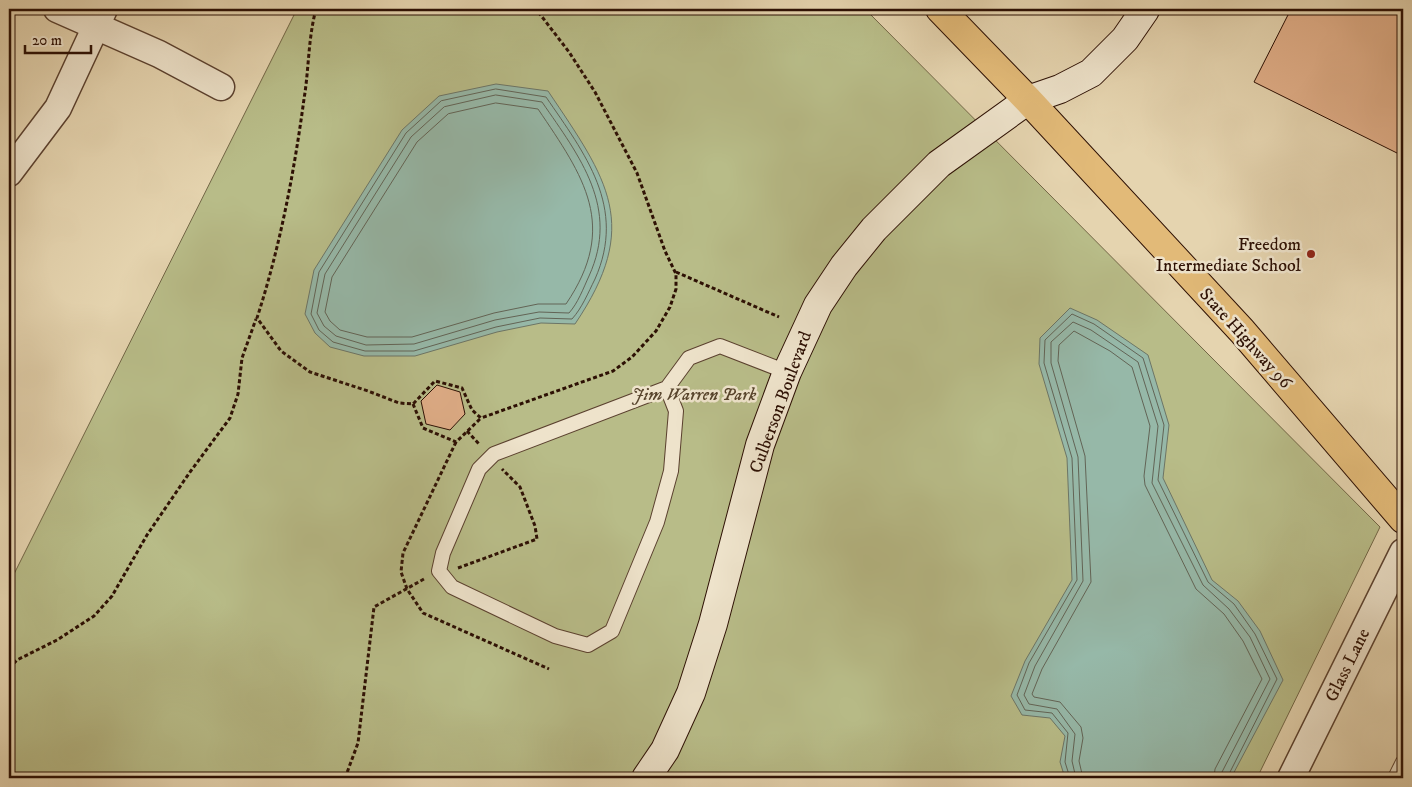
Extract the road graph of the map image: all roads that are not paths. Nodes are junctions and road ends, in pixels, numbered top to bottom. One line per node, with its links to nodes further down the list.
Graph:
1 (57, 9): 4 (street)
2 (940, 9): 6 (main road, State Highway 96)
3 (1145, 10): 6 (street, Culberson Boulevard)
4 (100, 17): 5 (street); 7 (street)
5 (220, 87)
6 (1028, 100): 8 (street, Culberson Boulevard); 10 (main road, State Highway 96)
7 (9, 173)
8 (787, 372): 9 (lane); 13 (street, Culberson Boulevard)
9 (667, 388): 9 (lane)
10 (1403, 519)
11 (1403, 552): 14 (street, Glass Lane)
12 (1403, 762): 15 (lane)
13 (646, 778)
14 (1291, 778)
15 (1395, 778)

